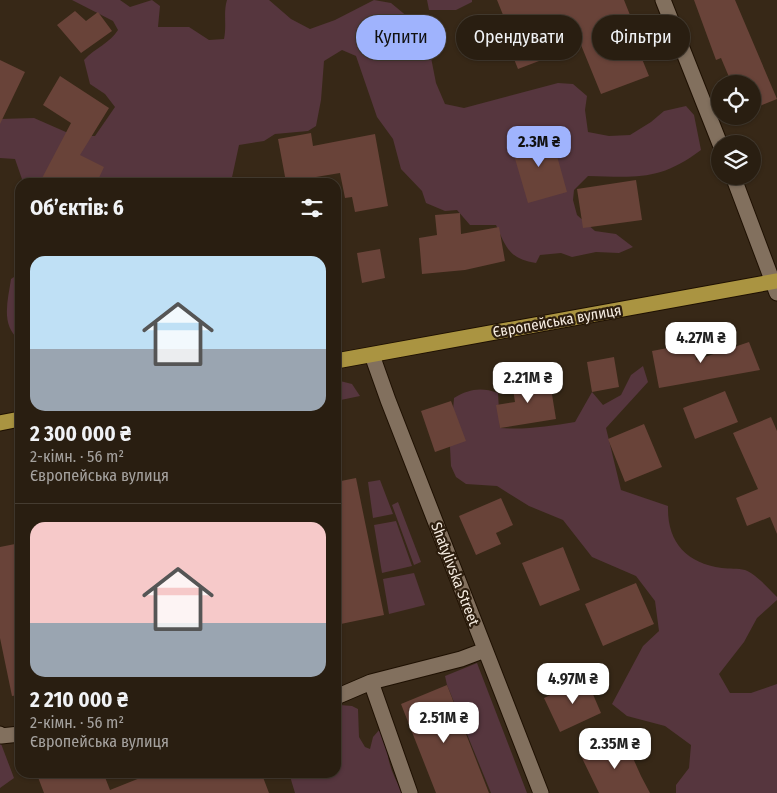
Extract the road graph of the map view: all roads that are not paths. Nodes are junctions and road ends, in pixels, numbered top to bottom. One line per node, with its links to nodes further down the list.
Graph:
1 (663, 0): 2 (street)
2 (716, 135)
3 (737, 185): 4 (street)
4 (776, 285): 5 (main road, Європейська вулиця)
5 (372, 355): 6 (main road, Європейська вулиця); 9 (street, Shatylivska Street)
6 (341, 360)
7 (15, 420): 8 (main road)
8 (0, 422)
9 (485, 650): 10 (street); 15 (street, Shatylivska Street)
10 (371, 682): 11 (street); 14 (street)
11 (341, 695)
12 (0, 734): 13 (street)
13 (15, 735)
14 (410, 793)
15 (541, 793)

